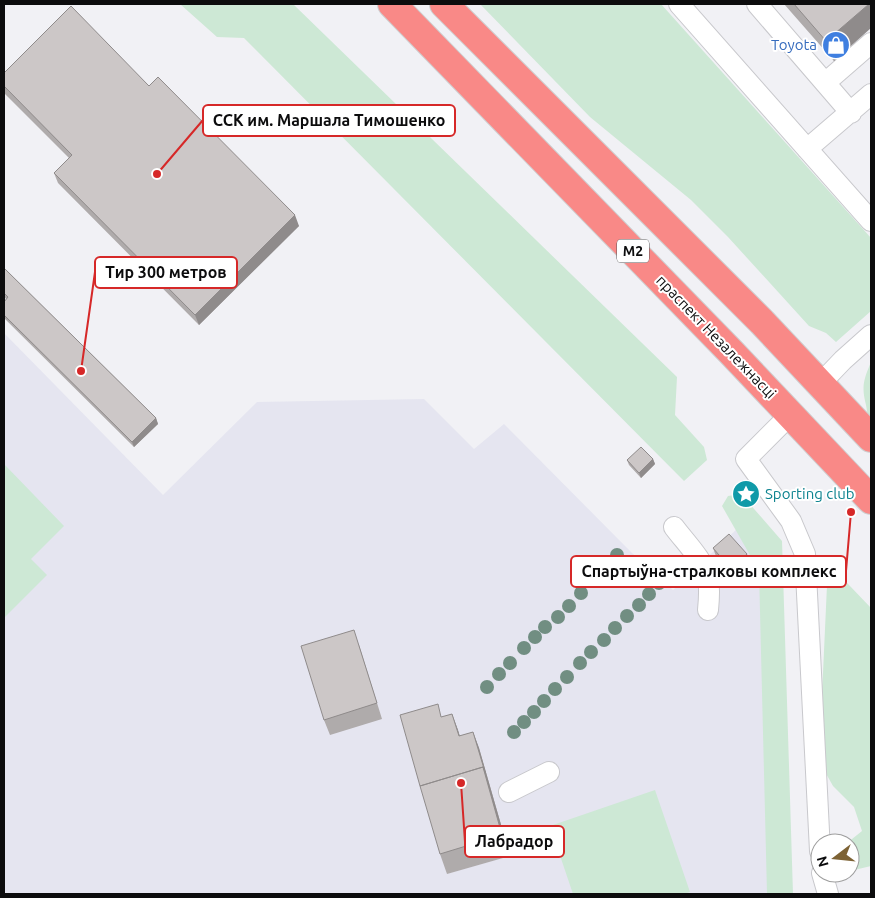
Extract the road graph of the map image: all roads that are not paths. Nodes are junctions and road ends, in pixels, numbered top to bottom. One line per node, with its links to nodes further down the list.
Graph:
1 (392, 4): 13 (highway, праспект Незалежнасці / М2)
2 (444, 4): 12 (highway, М2)
3 (679, 4): 9 (lane)
4 (757, 4): 6 (lane)
5 (871, 43): 6 (lane)
6 (825, 83): 8 (lane)
7 (871, 94): 8 (lane)
8 (851, 113): 9 (lane)
9 (807, 149): 10 (lane)
10 (871, 221)
11 (871, 335): 12 (lane)
12 (820, 384): 14 (highway, М2)
13 (790, 414): 15 (highway, праспект Незалежнасці / М2); 20 (lane)
14 (871, 438)
15 (871, 500)
16 (674, 527): 17 (lane)
17 (708, 610)
18 (549, 772): 19 (lane)
19 (509, 792)
20 (819, 833)

